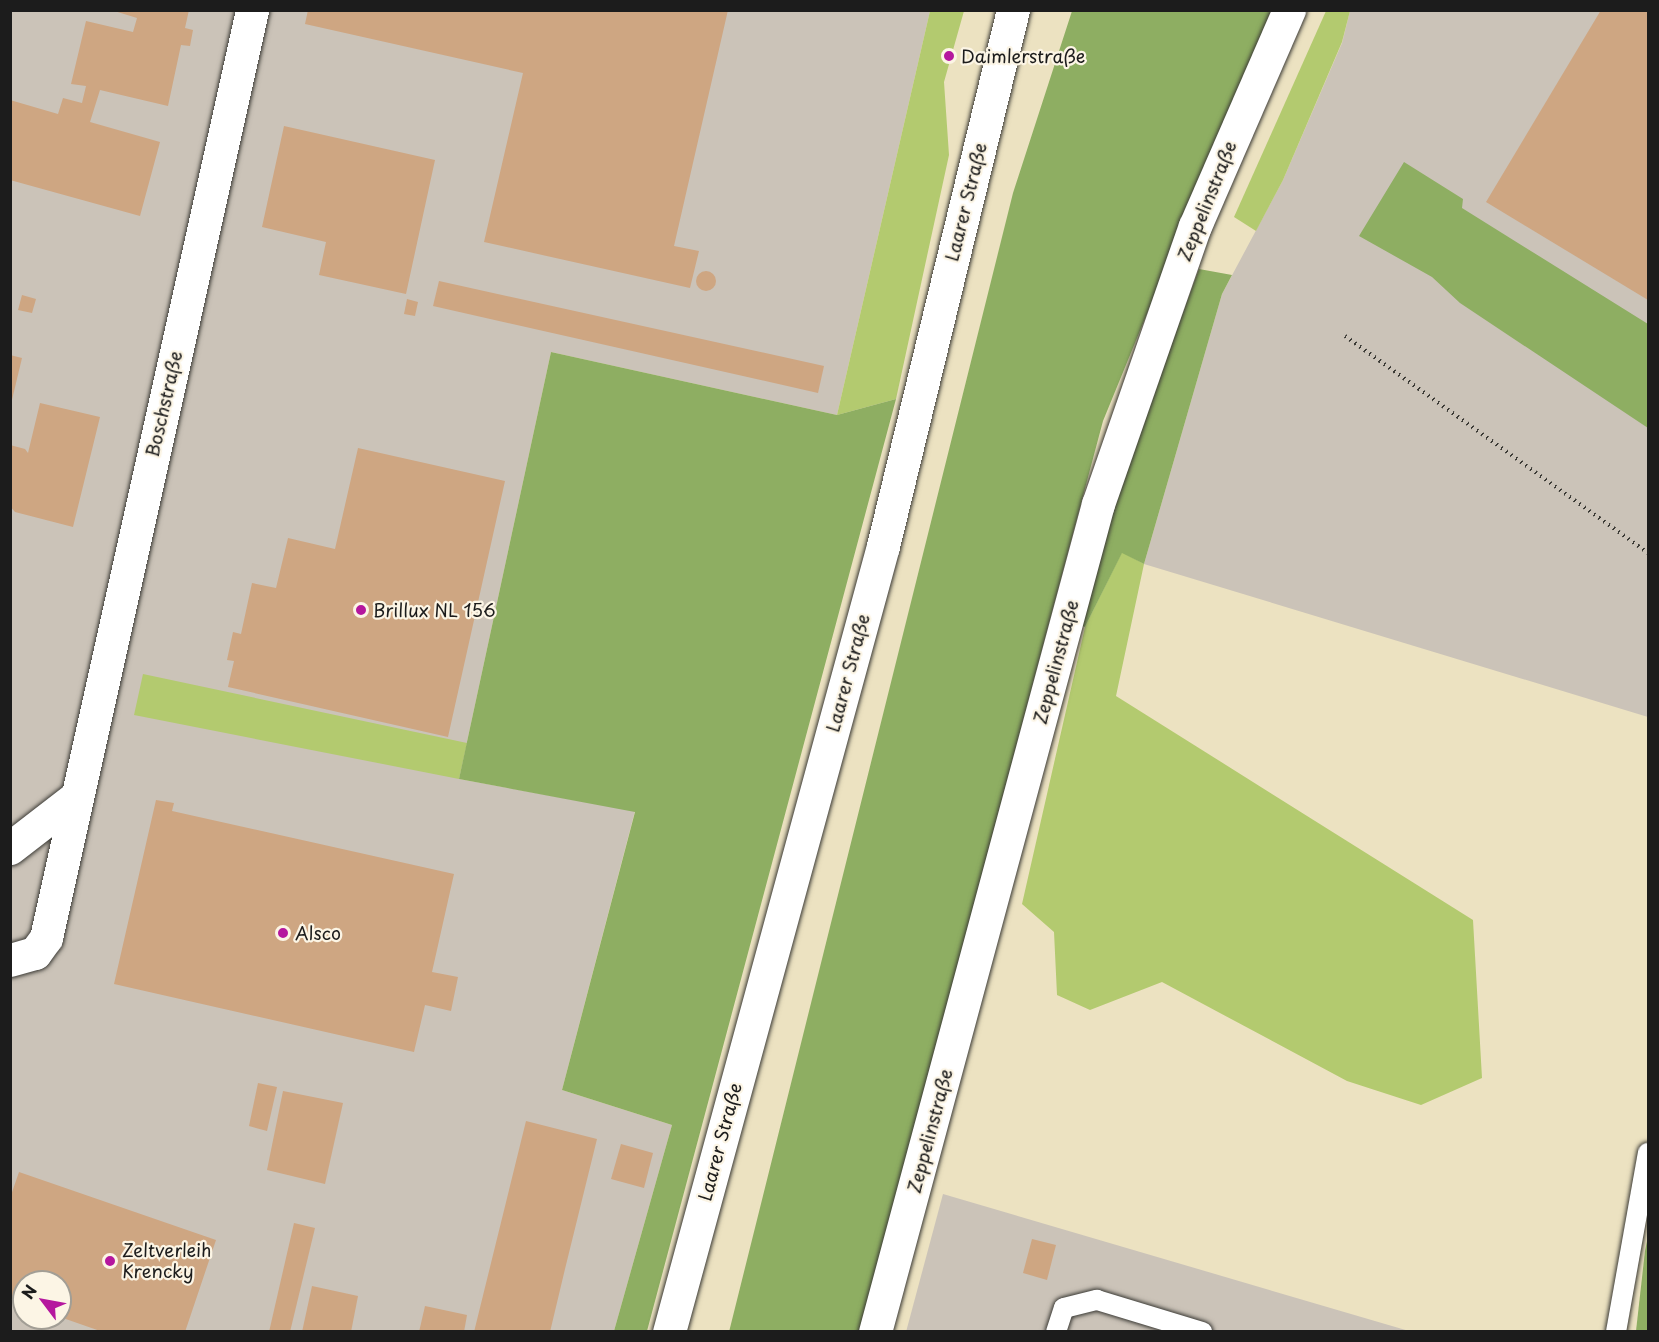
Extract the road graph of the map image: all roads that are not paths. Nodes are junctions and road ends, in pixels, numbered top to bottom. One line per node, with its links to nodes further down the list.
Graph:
1 (252, 10): 4 (street, Boschstraße)
2 (1013, 10): 8 (street, Laarer Straße)
3 (1289, 10): 9 (street, Zeppelinstraße)
4 (76, 797): 5 (street); 6 (street, Boschstraße)
5 (10, 848)
6 (10, 960)
7 (1648, 1153): 12 (lane)
8 (669, 1332)
9 (875, 1332)
10 (1056, 1332): 11 (lane)
11 (1202, 1332)
12 (1616, 1332)

